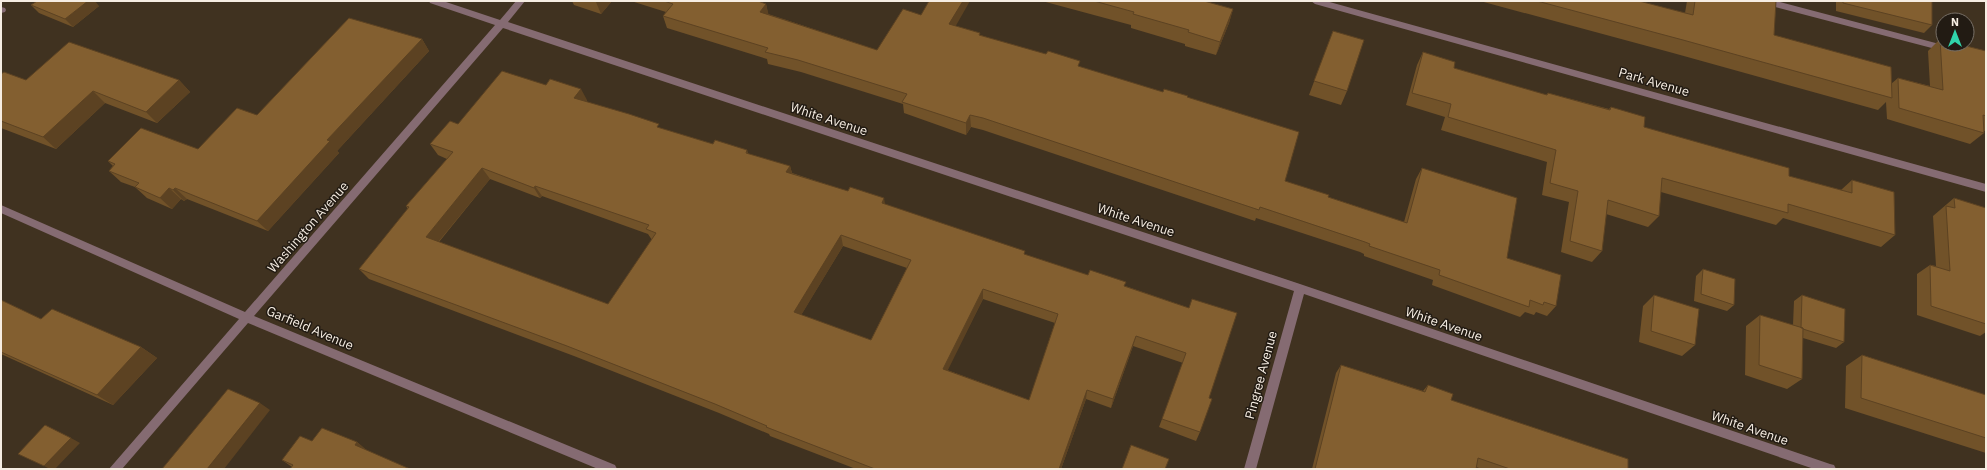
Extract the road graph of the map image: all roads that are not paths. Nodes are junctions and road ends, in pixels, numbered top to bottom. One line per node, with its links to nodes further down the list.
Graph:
1 (433, 1): 5 (street, White Avenue)
2 (521, 1): 5 (street, Washington Avenue)
3 (1315, 1): 7 (street, Park Avenue)
4 (1764, 1): 6 (street)
5 (502, 24): 9 (street, White Avenue); 10 (street, Washington Avenue)
6 (1935, 46)
7 (1986, 188)
8 (1, 209): 10 (street, Garfield Avenue)
9 (1300, 288): 13 (street, Pingree Avenue); 14 (street, White Avenue)
10 (247, 317): 11 (street, Washington Avenue); 12 (street, Garfield Avenue)
11 (115, 469)
12 (611, 469)
13 (1250, 469)
14 (1830, 469)

